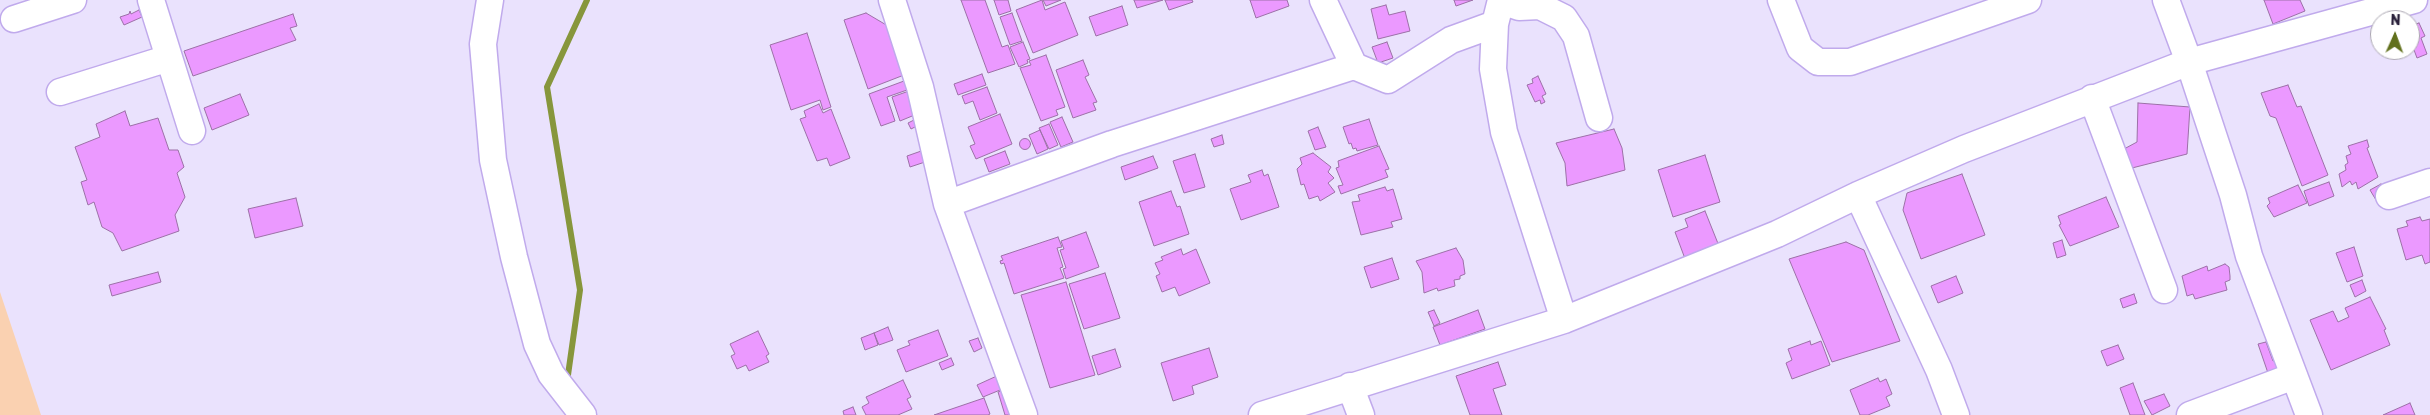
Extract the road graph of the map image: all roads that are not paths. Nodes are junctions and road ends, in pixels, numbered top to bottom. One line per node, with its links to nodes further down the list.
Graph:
1 (74, 0): 12 (street)
2 (151, 0): 13 (street)
3 (490, 0): 28 (street)
4 (892, 0): 23 (street)
5 (1324, 0): 15 (street)
6 (1781, 0): 11 (street)
7 (2028, 0): 11 (street)
8 (2166, 0): 14 (street)
9 (2414, 0): 14 (street)
10 (1499, 8): 15 (street); 18 (street); 25 (street)
11 (1977, 8)
12 (14, 19)
13 (169, 58): 16 (street); 19 (street)
14 (2189, 62): 17 (street); 26 (street)
15 (1354, 66): 23 (street)
16 (60, 92)
17 (2092, 98): 21 (street); 24 (street)
18 (1599, 118)
19 (192, 131)
20 (2430, 182): 22 (street)
21 (1858, 195): 25 (street); 32 (street)
22 (2390, 196)
23 (947, 204): 29 (street)
24 (2164, 290)
25 (1564, 320): 27 (street)
26 (2294, 376): 33 (street); 34 (street)
27 (1350, 386): 30 (street); 31 (street)
28 (583, 415)
29 (1024, 415)
30 (1262, 415)
31 (1361, 415)
32 (1956, 415)
33 (2190, 415)
34 (2308, 415)

